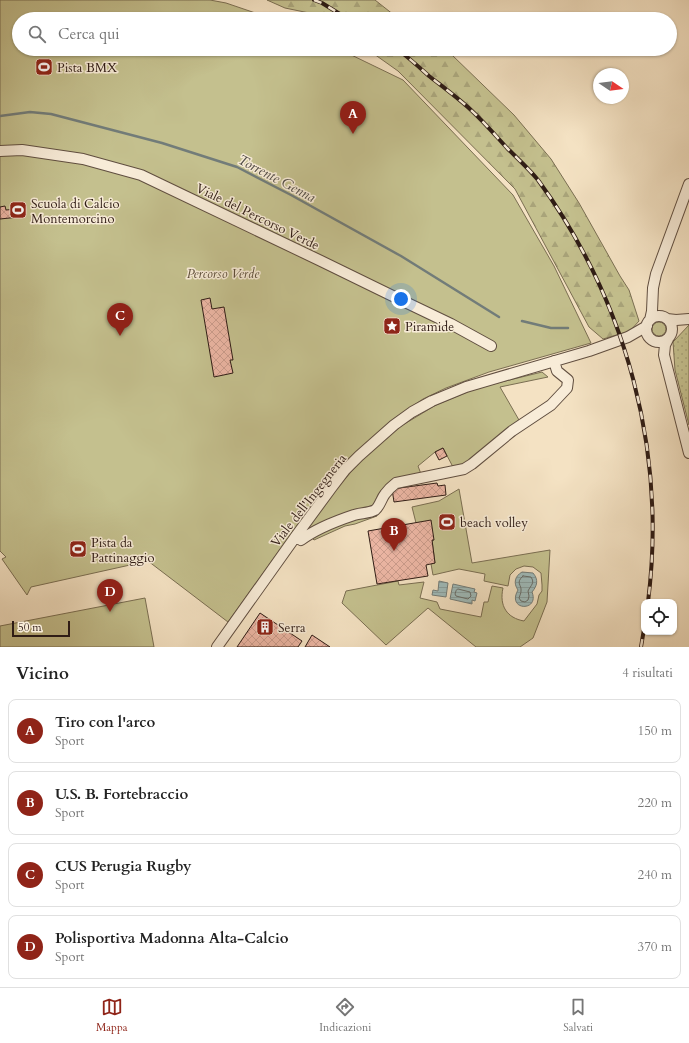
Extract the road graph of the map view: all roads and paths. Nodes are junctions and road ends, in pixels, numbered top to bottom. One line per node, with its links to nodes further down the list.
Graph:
1 (0, 151): 10 (street, Viale del Percorso Verde)
2 (689, 184): 3 (street)
3 (653, 300): 4 (street); 6 (street)
4 (664, 318): 5 (street); 6 (street); 7 (street)
5 (689, 319): 7 (street)
6 (648, 323): 8 (street, Viale dell'Ingegneria); 9 (street)
7 (670, 335): 9 (street); 11 (street)
8 (628, 337): 9 (street, Viale dell'Ingegneria); 12 (street, Viale dell'Ingegneria)
9 (652, 340): 11 (street)
10 (491, 346)
11 (664, 354): 13 (street)
12 (554, 361): 14 (street, Viale dell'Ingegneria); 14 (street)
13 (689, 453)
14 (296, 536): 15 (street, Viale dell'Ingegneria)
15 (217, 647)

